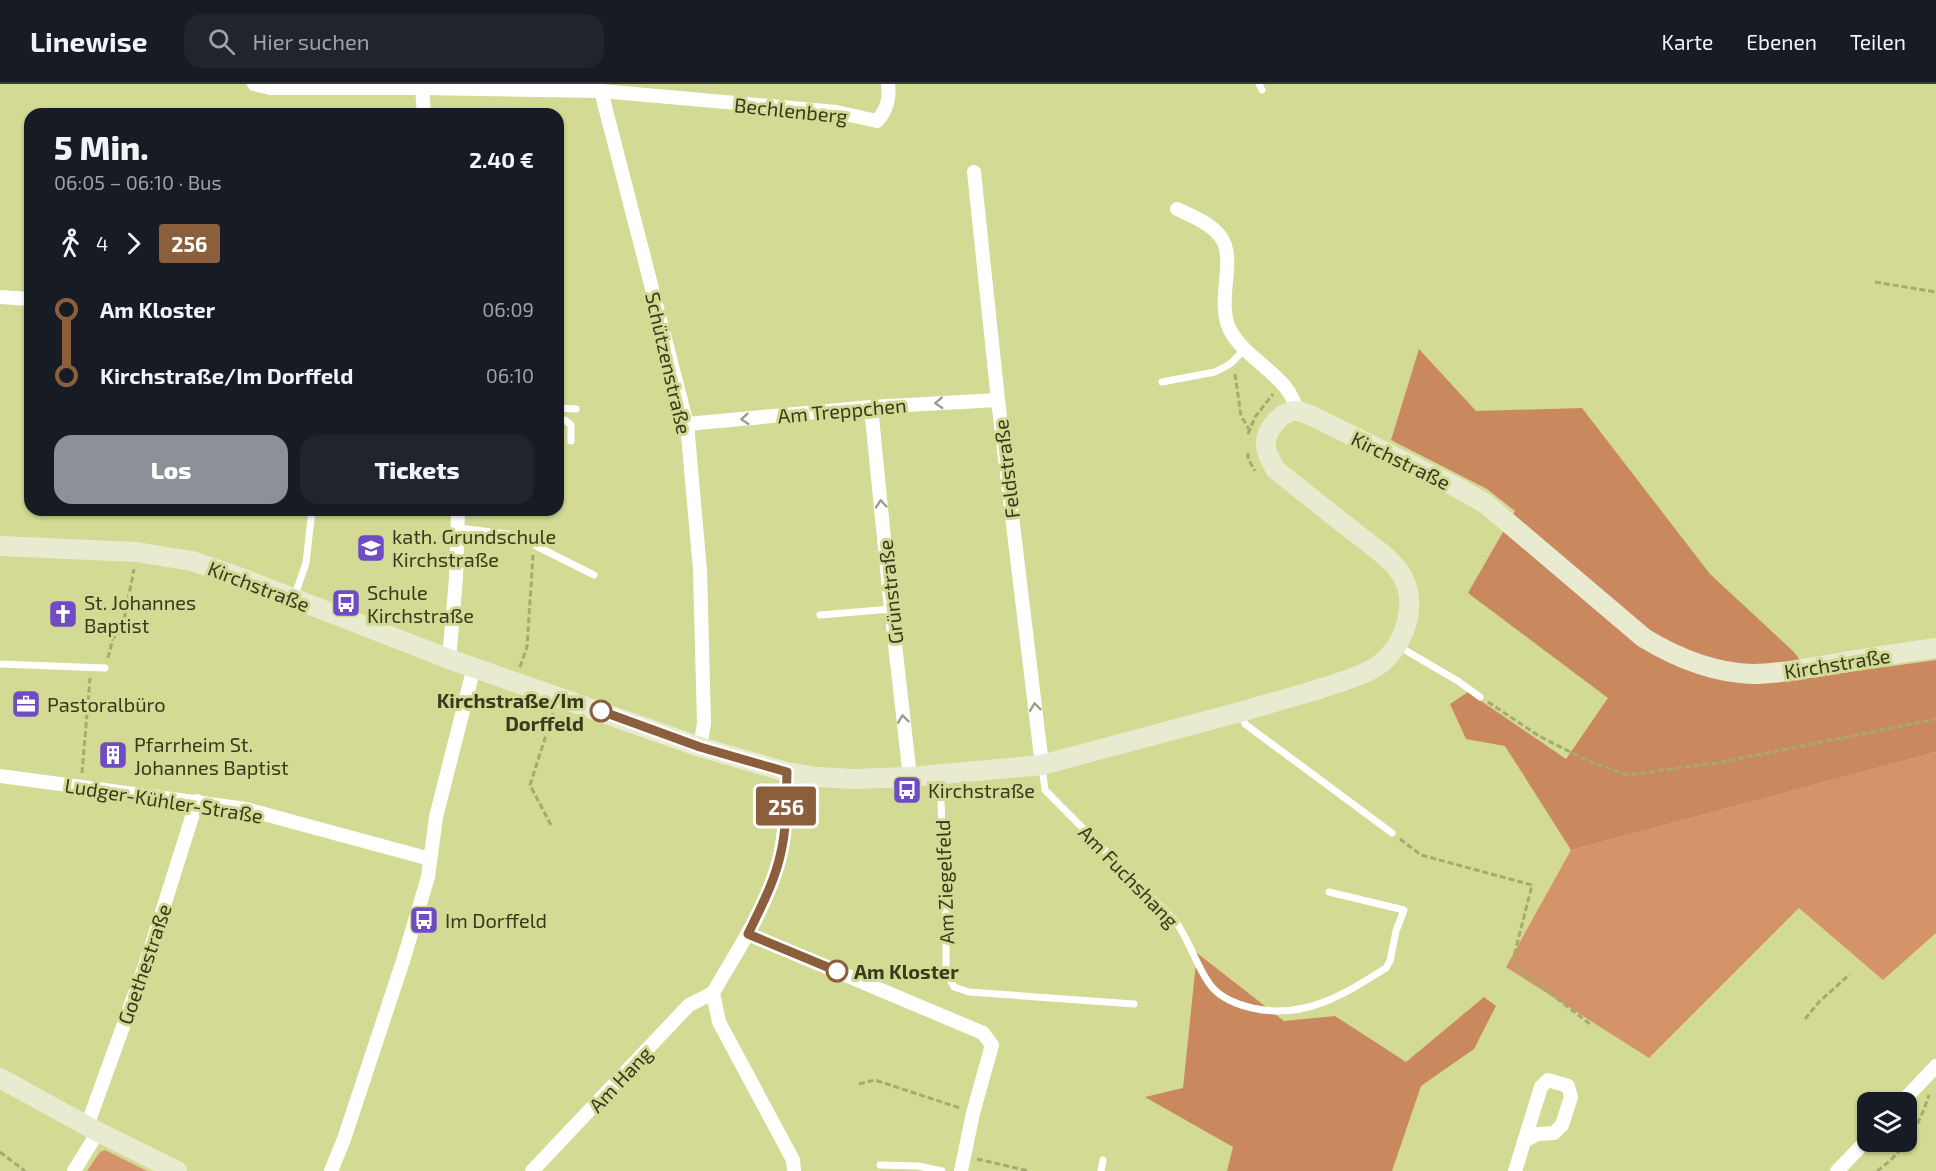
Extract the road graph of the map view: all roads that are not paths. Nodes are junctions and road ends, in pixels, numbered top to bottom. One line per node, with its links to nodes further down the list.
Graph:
1 (254, 84): 4 (street, Bechlenberg)
2 (888, 84): 5 (street, Bechlenberg)
3 (485, 86): 4 (street, Bechlenberg); 5 (street, Bechlenberg)
4 (422, 88): 6 (street)
5 (601, 91): 19 (street, Schützenstraße)
6 (424, 108)
7 (974, 172): 13 (street, Feldstraße)
8 (1177, 209): 11 (street)
9 (0, 297): 10 (street)
10 (24, 299)
11 (1244, 350): 12 (lane); 17 (street)
12 (1162, 382)
13 (998, 400): 14 (street, Am Treppchen, one-way to 14); 38 (street, Feldstraße, one-way to 13)
14 (871, 407): 19 (street, Am Treppchen, one-way to 19); 27 (street, Grünstraße, one-way to 14)
15 (564, 408): 16 (lane)
16 (576, 409)
17 (1296, 411): 29 (street, Kirchstraße); 30 (street, Kirchstraße)
18 (564, 420): 20 (lane)
19 (687, 424): 37 (street, Schützenstraße)
20 (571, 441)
21 (311, 516): 26 (lane)
22 (458, 516): 23 (street)
23 (458, 528): 25 (lane); 31 (street)
24 (0, 546): 26 (street, Kirchstraße)
25 (594, 575)
26 (294, 599): 31 (street, Kirchstraße)
27 (891, 609): 28 (lane); 42 (street, Grünstraße, one-way to 27)
28 (820, 615)
29 (1396, 645): 35 (lane); 36 (street, Kirchstraße)
30 (1936, 648)
31 (449, 659): 34 (street, Kirchstraße)
32 (0, 664): 33 (lane)
33 (105, 668)
34 (474, 668): 37 (street, Kirchstraße); 45 (street)
35 (1480, 697)
36 (1240, 712): 38 (street, Kirchstraße); 44 (lane)
37 (700, 747): 39 (street, Kirchstraße)
38 (1042, 765): 40 (street, Kirchstraße); 46 (lane, Am Fuchshang)
39 (787, 772): 42 (street, Kirchstraße); 47 (street)
40 (940, 775): 42 (street, Kirchstraße); 49 (lane, Am Ziegelfeld)
41 (0, 776): 43 (street, Ludger-Kühler-Straße)
42 (910, 777)
43 (197, 801): 45 (street, Ludger-Kühler-Straße); 53 (street, Goethestraße)
44 (1392, 833)
45 (430, 859): 60 (street)
46 (1329, 892)
47 (748, 934): 48 (street); 64 (street)
48 (712, 993): 61 (street, Am Hang); 62 (street)
49 (1134, 1004)
50 (1933, 1069): 52 (street)
51 (0, 1078): 53 (street)
52 (1911, 1092)
53 (92, 1129): 58 (street, Goethestraße); 59 (street)
54 (1524, 1141): 54 (street); 66 (street)
55 (1857, 1150): 67 (street)
56 (1103, 1160): 65 (lane)
57 (880, 1165): 63 (lane)
58 (74, 1171)
59 (177, 1171)
60 (331, 1171)
61 (532, 1171)
62 (794, 1171)
63 (942, 1171)
64 (961, 1171)
65 (1101, 1171)
66 (1515, 1171)
67 (1837, 1171)

